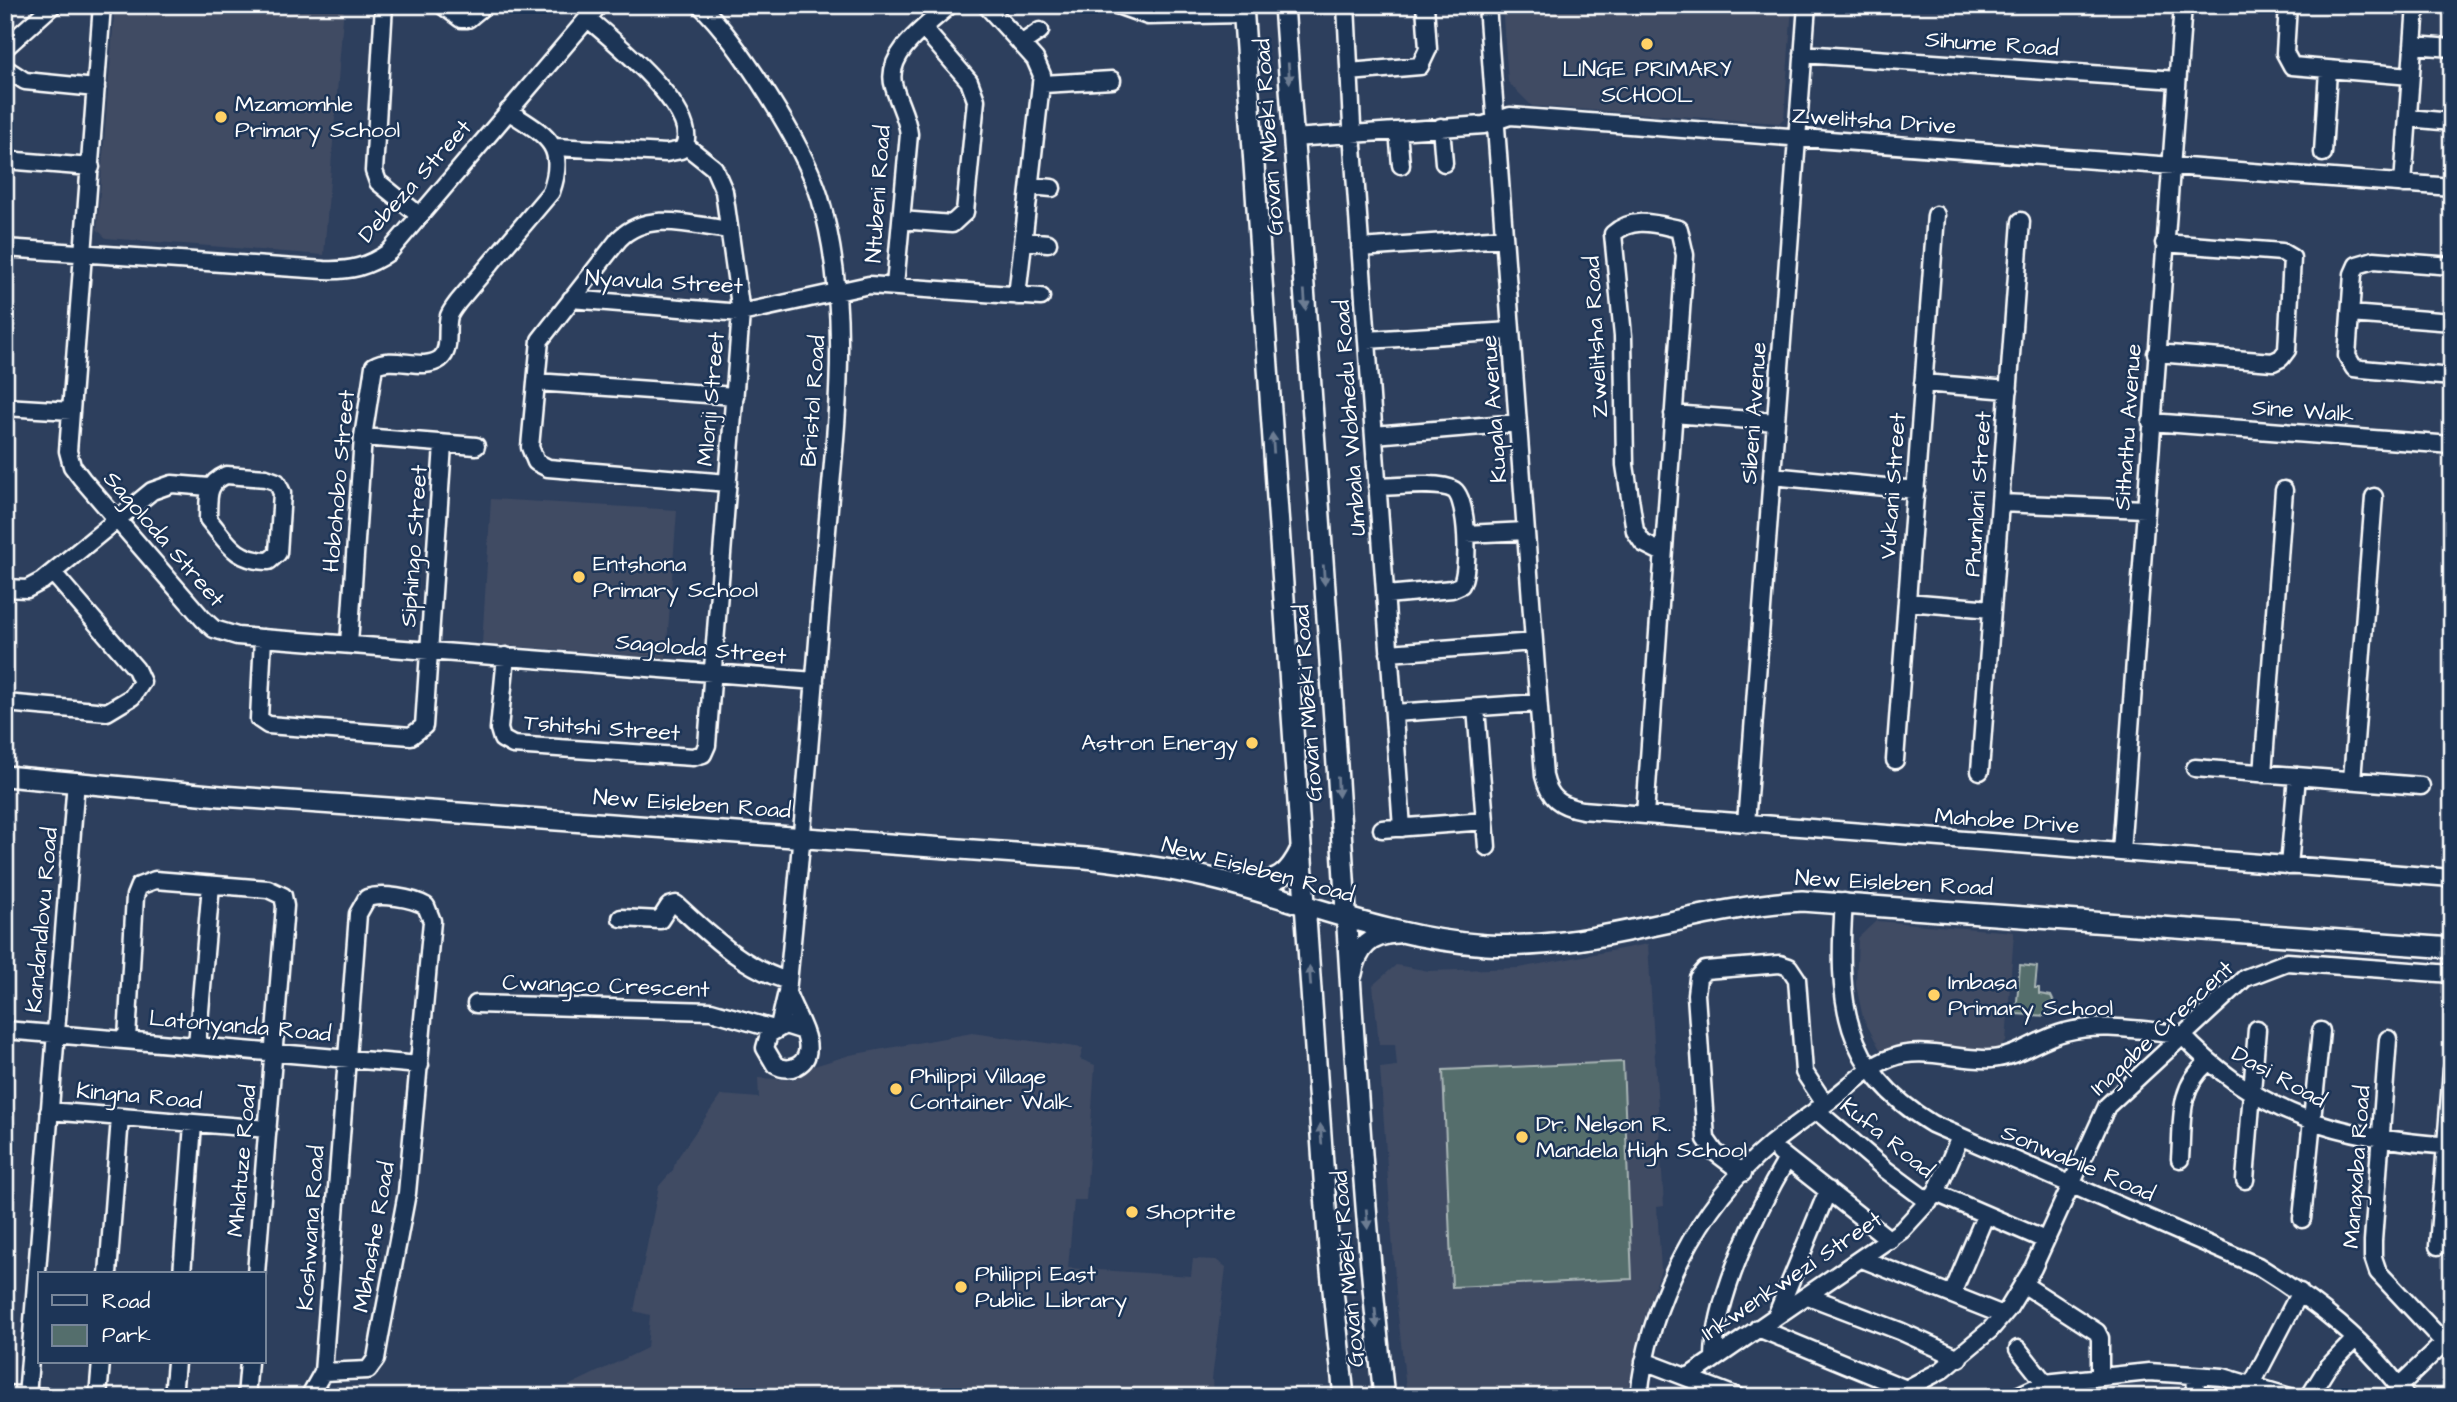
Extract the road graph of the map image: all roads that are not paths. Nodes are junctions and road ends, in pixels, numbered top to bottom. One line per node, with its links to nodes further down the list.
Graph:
1 (53, 5): 25 (street)
2 (102, 5): 35 (street, Sagoloda Street)
3 (384, 5): 58 (street)
4 (442, 5): 5 (street)
5 (485, 5)
6 (599, 5): 20 (street, Debeza Street)
7 (701, 5): 71 (street, Bristol Road)
8 (950, 5): 21 (street, Ntubeni Road)
9 (986, 5): 23 (street)
10 (1118, 5): 19 (street)
11 (1284, 5): 43 (main road, Govan Mbeki Road, one-way to 43)
12 (1346, 5): 30 (street, Umbala Wobhedu Road)
13 (1425, 5): 30 (street)
14 (1487, 5): 38 (street, Kuqala Avenue)
15 (1807, 5): 27 (street, Sibeni Avenue)
16 (2182, 5): 33 (street, Sithathu Avenue)
17 (2288, 5): 29 (street)
18 (2416, 5): 24 (street)
19 (1243, 10): 144 (main road, Govan Mbeki Road, one-way to 19)
20 (587, 19): 36 (street, Debeza Street); 45 (street)
21 (924, 29): 59 (street, Ntubeni Road); 59 (street)
22 (1040, 31): 23 (street)
23 (1021, 44): 34 (street)
24 (2413, 45): 26 (street); 31 (street)
25 (5, 48)
26 (2452, 48)
27 (1803, 54): 33 (street, Sihume Road); 44 (street, Sibeni Avenue)
28 (5, 68): 35 (street)
29 (2328, 70): 31 (street); 47 (street)
30 (1349, 72): 42 (street, Umbala Wobhedu Road)
31 (2411, 76): 37 (street)
32 (1112, 80): 34 (street)
33 (2177, 80): 50 (street, Sithathu Avenue)
34 (1043, 84): 54 (street)
35 (96, 88): 52 (street, Sagoloda Street)
36 (508, 111): 46 (street); 58 (street, Debeza Street)
37 (2408, 118): 39 (street); 53 (street)
38 (1495, 121): 40 (street, Zwelitsha Drive); 44 (street, Zwelitsha Drive); 62 (street, Kuqala Avenue)
39 (2452, 122)
40 (1441, 127): 41 (street, Zwelitsha Drive); 49 (street)
41 (1398, 131): 42 (street, Zwelitsha Drive); 51 (street)
42 (1352, 134): 43 (street, Zwelitsha Drive); 67 (street, Umbala Wobhedu Road)
43 (1293, 138): 153 (main road, Govan Mbeki Road, one-way to 153)
44 (1798, 138): 50 (street, Zwelitsha Drive); 89 (street, Sibeni Avenue)
45 (685, 145): 46 (street); 61 (street, Mlonji Street)
46 (555, 147): 93 (street, Hobohobo Street)
47 (2323, 153)
48 (5, 160): 52 (street)
49 (1444, 163)
50 (2170, 164): 53 (street, Zwelitsha Drive); 65 (street, Sithathu Avenue)
51 (1401, 165)
52 (90, 167): 68 (street, Sagoloda Street)
53 (2403, 184): 55 (street, Zwelitsha Drive)
54 (1031, 186): 56 (street); 63 (street)
55 (2452, 187)
56 (1052, 188)
57 (1936, 215): 83 (street, Vukani Street)
58 (420, 216): 68 (street, Debeza Street)
59 (901, 220): 70 (street, Ntubeni Road)
60 (2021, 221): 84 (street, Phumlani Street)
61 (728, 230): 74 (street); 75 (street, Mlonji Street)
62 (1504, 238): 67 (street); 78 (street, Kuqala Avenue)
63 (1025, 241): 64 (street); 72 (street)
64 (1048, 243)
65 (2164, 243): 80 (street, Sithathu Avenue); 80 (street)
66 (5, 248): 68 (street, Debeza Street)
67 (1360, 248): 79 (street, Umbala Wobhedu Road)
68 (84, 253): 87 (street, Sagoloda Street)
69 (2452, 266): 76 (street)
70 (895, 285): 71 (street, Nyavula Street); 72 (street, Nyavula Street)
71 (837, 290): 75 (street, Nyavula Street); 122 (street, Bristol Road)
72 (1017, 296): 73 (street, Nyavula Street)
73 (1041, 297)
74 (570, 299): 75 (street, Nyavula Street); 82 (street)
75 (741, 313): 85 (street, Mlonji Street)
76 (2350, 314): 77 (street); 81 (street)
77 (2452, 322)
78 (1511, 331): 79 (street); 91 (street, Kuqala Avenue)
79 (1367, 340): 92 (street, Umbala Wobhedu Road)
80 (2156, 353): 90 (street, Sithathu Avenue)
81 (2452, 377)
82 (536, 382): 85 (street); 98 (street)
83 (1923, 383): 84 (street); 101 (street, Vukani Street)
84 (2009, 390): 104 (street, Phumlani Street)
85 (734, 396): 98 (street, Mlonji Street)
86 (5, 407): 87 (street)
87 (71, 411): 106 (street, Sagoloda Street)
88 (1673, 414): 89 (street); 109 (street, Zwelitsha Road); 109 (street, Zwelitsha Road)
89 (1776, 422): 97 (street, Sibeni Avenue)
90 (2151, 422): 95 (street, Sine Walk); 105 (street, Sithathu Avenue)
91 (1518, 423): 92 (street); 107 (street, Kuqala Avenue)
92 (1374, 435): 100 (street, Umbala Wobhedu Road)
93 (363, 437): 94 (street, Siphingo Street); 117 (street, Hobohobo Street)
94 (443, 445): 96 (street, Siphingo Street); 118 (street, Siphingo Street)
95 (2452, 445)
96 (476, 446)
97 (1772, 476): 101 (street); 139 (street, Sibeni Avenue)
98 (728, 483): 121 (street, Mlonji Street)
99 (209, 487): 99 (street); 106 (street)
100 (1377, 487): 108 (street); 112 (street, Umbala Wobhedu Road)
101 (1916, 490): 113 (street, Vukani Street)
102 (2284, 490): 130 (street)
103 (2374, 497): 133 (street)
104 (2001, 503): 105 (street); 114 (street, Phumlani Street)
105 (2145, 509): 145 (street, Sithathu Avenue)
106 (116, 520): 110 (street); 115 (street, Sagoloda Street)
107 (1526, 531): 108 (street); 116 (street, Kuqala Avenue)
108 (1466, 534): 112 (street)
109 (1663, 553): 137 (street, Zwelitsha Road)
110 (53, 573): 111 (street); 123 (street)
111 (5, 589)
112 (1386, 596): 119 (street, Umbala Wobhedu Road)
113 (1907, 602): 114 (street); 127 (street, Vukani Street)
114 (1992, 609): 129 (street, Phumlani Street)
115 (263, 638): 117 (street, Sagoloda Street); 118 (street, Siphingo Street)
116 (1534, 642): 119 (street); 124 (street, Kuqala Avenue)
117 (349, 644): 118 (street, Sagoloda Street)
118 (429, 651): 120 (street, Sagoloda Street)
119 (1389, 653): 126 (street, Umbala Wobhedu Road)
120 (506, 656): 121 (street, Sagoloda Street); 121 (street, Tshitshi Street)
121 (715, 673): 122 (street, Sagoloda Street)
122 (815, 681): 142 (street, Bristol Road)
123 (5, 703)
124 (1538, 704): 125 (street); 136 (street, Kuqala Avenue)
125 (1476, 708): 126 (street); 138 (street)
126 (1394, 713): 140 (street, Umbala Wobhedu Road)
127 (1895, 760)
128 (2195, 768): 130 (street)
129 (1980, 771)
130 (2263, 774): 132 (street)
131 (5, 776): 134 (main road, New Eisleben Road)
132 (2297, 776): 133 (street); 146 (street)
133 (2352, 780): 135 (street)
134 (76, 782): 142 (main road, New Eisleben Road); 165 (street, Kandandlovu Road)
135 (2421, 786)
136 (1561, 804): 137 (street, Mahobe Drive)
137 (1645, 816): 139 (street, Mahobe Drive)
138 (1485, 821): 140 (street); 143 (street)
139 (1746, 824): 145 (street, Mahobe Drive)
140 (1402, 828): 141 (street)
141 (1382, 829)
142 (801, 836): 148 (main road, New Eisleben Road); 157 (street, Bristol Road)
143 (1487, 847)
144 (1301, 848): 148 (main road); 151 (main road, Govan Mbeki Road)
145 (2120, 852): 146 (street, Mahobe Drive)
146 (2290, 866): 147 (street, Mahobe Drive)
147 (2452, 878)
148 (1218, 880): 151 (main road, New Eisleben Road)
149 (211, 885): 167 (street); 169 (street); 170 (street, Mhlatuze Road)
150 (1844, 902): 154 (main road, New Eisleben Road); 155 (main road, New Eisleben Road); 175 (street, Sonwabile Road)
151 (1306, 907): 153 (main road, New Eisleben Road); 235 (main road, Govan Mbeki Road, one-way to 151)
152 (621, 918): 157 (street)
153 (1345, 919): 154 (main road, New Eisleben Road); 158 (main road, Govan Mbeki Road)
154 (1405, 933): 158 (main road)
155 (2452, 948)
156 (2452, 974): 166 (street, Ingqabe Crescent)
157 (787, 987): 160 (street, Bristol Road); 163 (street)
158 (1349, 989): 236 (main road, Govan Mbeki Road, one-way to 236)
159 (476, 1004): 160 (street, Cwangco Crescent)
160 (777, 1027): 163 (street); 163 (street)
161 (2257, 1029): 176 (street)
162 (5, 1030): 165 (street, Latonyanda Road)
163 (801, 1030)
164 (2321, 1031): 180 (street)
165 (56, 1033): 167 (street, Latonyanda Road); 178 (street, Kandandlovu Road)
166 (2181, 1034): 172 (street, Dasi Road); 175 (street); 191 (street, Ingqabe Crescent)
167 (127, 1039): 169 (street, Latonyanda Road)
168 (2388, 1039): 184 (street, Mangxaba Road)
169 (197, 1045): 170 (street, Latonyanda Road)
170 (273, 1052): 171 (street, Latonyanda Road); 182 (street, Mhlatuze Road)
171 (347, 1058): 173 (street, Latonyanda Road); 173 (street, Koshwana Road); 219 (street, Koshwana Road)
172 (2207, 1063): 176 (street, Dasi Road); 188 (street)
173 (420, 1065): 219 (street, Mbhashe Road)
174 (2452, 1069): 186 (street)
175 (1872, 1070): 177 (street); 183 (street, Sonwabile Road)
176 (2251, 1092): 180 (street, Dasi Road); 190 (street)
177 (1821, 1107): 185 (street); 189 (street, Kufa Road); 193 (street, Kufa Road)
178 (50, 1111): 179 (street, Kingna Road); 229 (street, Kandandlovu Road)
179 (120, 1118): 181 (street, Kingna Road); 200 (street)
180 (2312, 1123): 184 (street, Dasi Road); 195 (street)
181 (193, 1124): 182 (street, Kingna Road); 201 (street)
182 (268, 1129): 202 (street, Mhlatuze Road)
183 (1960, 1137): 191 (street, Sonwabile Road); 193 (street, Inkwenkwezi Street)
184 (2380, 1138): 186 (street, Dasi Road); 211 (street, Mangxaba Road)
185 (1770, 1145): 187 (street); 189 (street)
186 (2449, 1146): 198 (street)
187 (1787, 1159): 192 (street); 213 (street)
188 (2180, 1159)
189 (1743, 1173): 215 (street)
190 (2245, 1180)
191 (2070, 1184): 197 (street, Ingqabe Crescent); 204 (street, Sonwabile Road)
192 (1828, 1190): 196 (street); 208 (street)
193 (1933, 1197): 194 (street, Kufa Road); 196 (street, Inkwenkwezi Street)
194 (1985, 1216): 197 (street, Kufa Road); 205 (street)
195 (2302, 1219)
196 (1890, 1240): 199 (street, Inkwenkwezi Street)
197 (2045, 1240): 203 (street, Ingqabe Crescent)
198 (2438, 1246)
199 (1862, 1259): 205 (street); 206 (street, Inkwenkwezi Street)
200 (108, 1272)
201 (182, 1272)
202 (256, 1272)
203 (2023, 1284): 207 (street, Ingqabe Crescent); 220 (street)
204 (2300, 1292): 210 (street, Sonwabile Road); 224 (street)
205 (1951, 1294): 207 (street)
206 (1808, 1296): 208 (street, Inkwenkwezi Street); 214 (street)
207 (2003, 1315): 214 (street, Ingqabe Crescent)
208 (1776, 1317): 209 (street, Inkwenkwezi Street)
209 (1758, 1328): 213 (street, Inkwenkwezi Street); 227 (street)
210 (2355, 1339): 225 (street, Sonwabile Road); 241 (street)
211 (2449, 1343): 225 (street)
212 (2018, 1349): 223 (street)
213 (1714, 1357): 221 (street, Inkwenkwezi Street)
214 (1959, 1358): 227 (street, Ingqabe Crescent)
215 (1644, 1361): 221 (street); 237 (street)
216 (101, 1364): 231 (street)
217 (176, 1364): 232 (street)
218 (249, 1364): 233 (street)
219 (323, 1372): 234 (street, Koshwana Road)
220 (2100, 1376): 222 (street); 223 (street)
221 (1688, 1377): 238 (street)
222 (2196, 1377): 224 (street); 239 (street)
223 (2045, 1383): 228 (street)
224 (2252, 1384): 240 (street)
225 (2402, 1392)
226 (5, 1394): 229 (street)
227 (1893, 1394)
228 (2021, 1395)
229 (27, 1396): 230 (street)
230 (48, 1397)
231 (98, 1397)
232 (173, 1397)
233 (246, 1397)
234 (309, 1397)
235 (1344, 1397)
236 (1384, 1397)
237 (1639, 1397)
238 (1738, 1397)
239 (2195, 1397)
240 (2290, 1397)
241 (2309, 1397)

